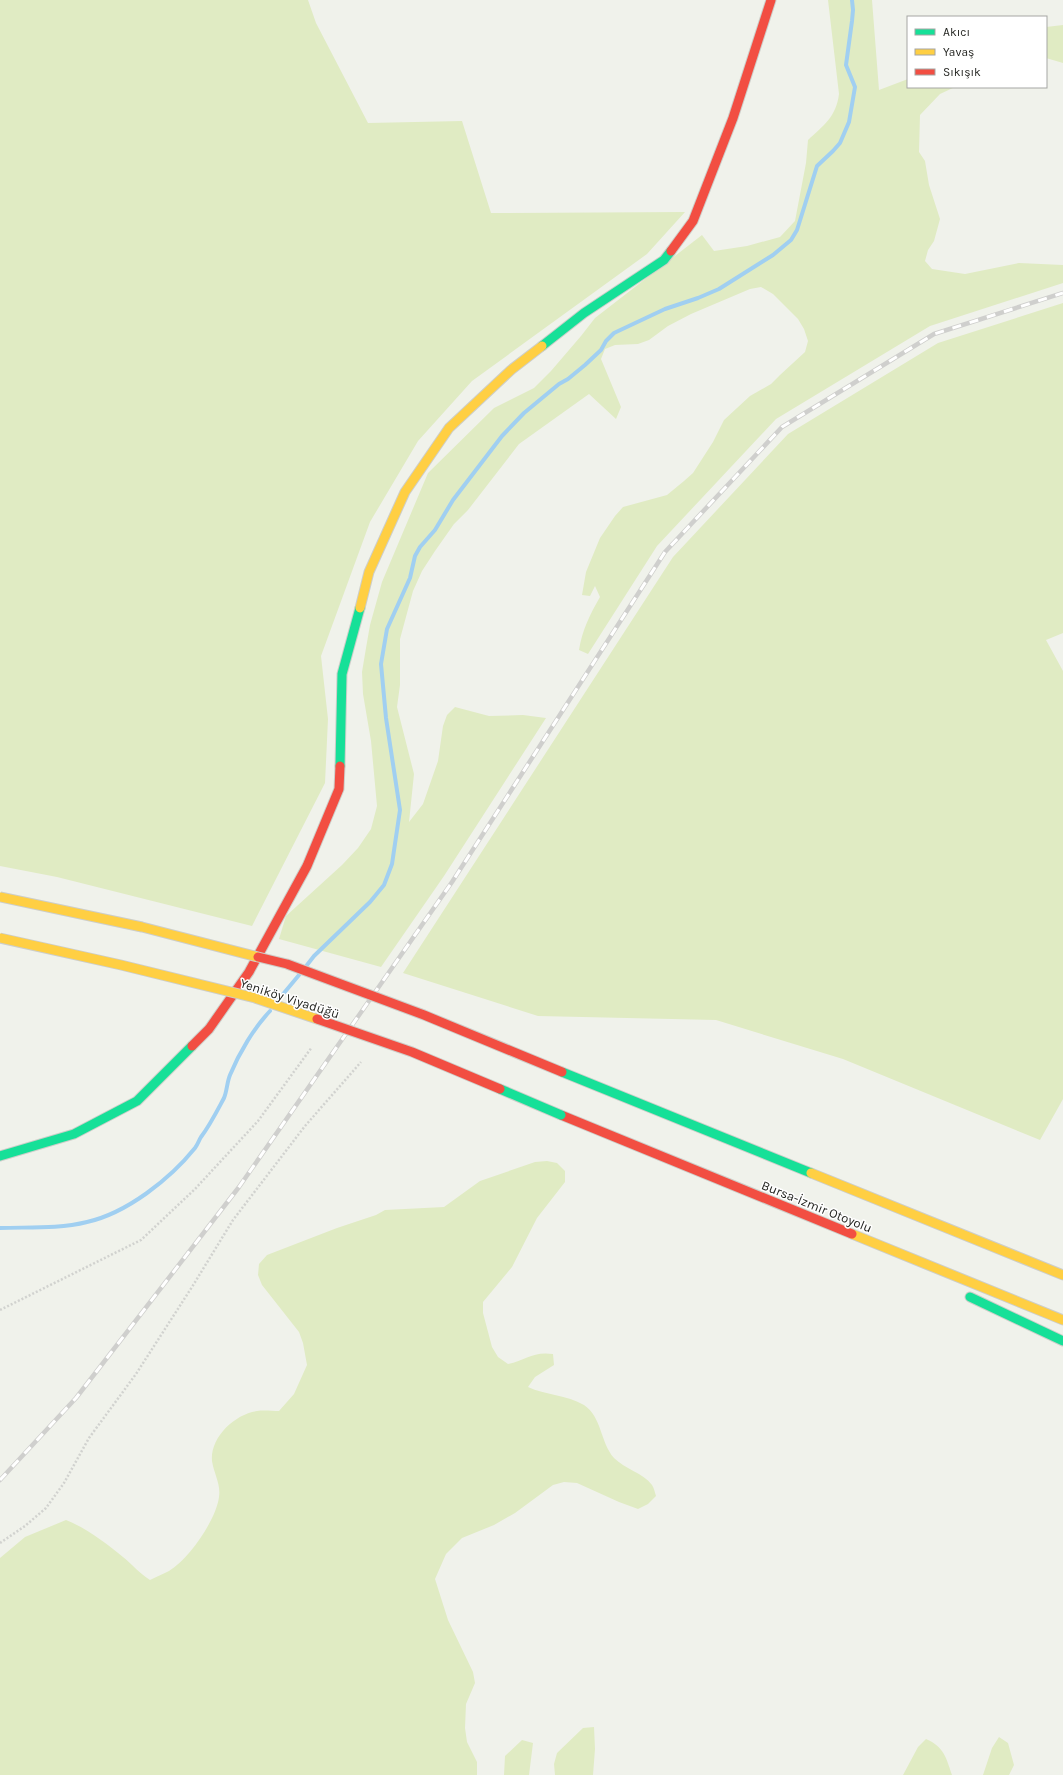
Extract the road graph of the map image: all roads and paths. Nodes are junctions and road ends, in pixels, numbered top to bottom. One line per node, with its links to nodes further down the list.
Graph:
1 (771, 0): 7 (main road)
2 (0, 897): 10 (main road, bridge)
3 (0, 938): 6 (main road, Yeniköy Viyadüğü, bridge)
4 (312, 1047): 12 (path)
5 (361, 1062): 15 (path)
6 (561, 1115): 8 (main road, Bursa-İzmir Otoyolu)
7 (0, 1156)
8 (743, 1190): 9 (main road); 13 (main road, Bursa-İzmir Otoyolu)
9 (892, 1261)
10 (1063, 1275)
11 (963, 1294): 14 (main road)
12 (0, 1310)
13 (1063, 1320)
14 (1063, 1341)
15 (0, 1543)

